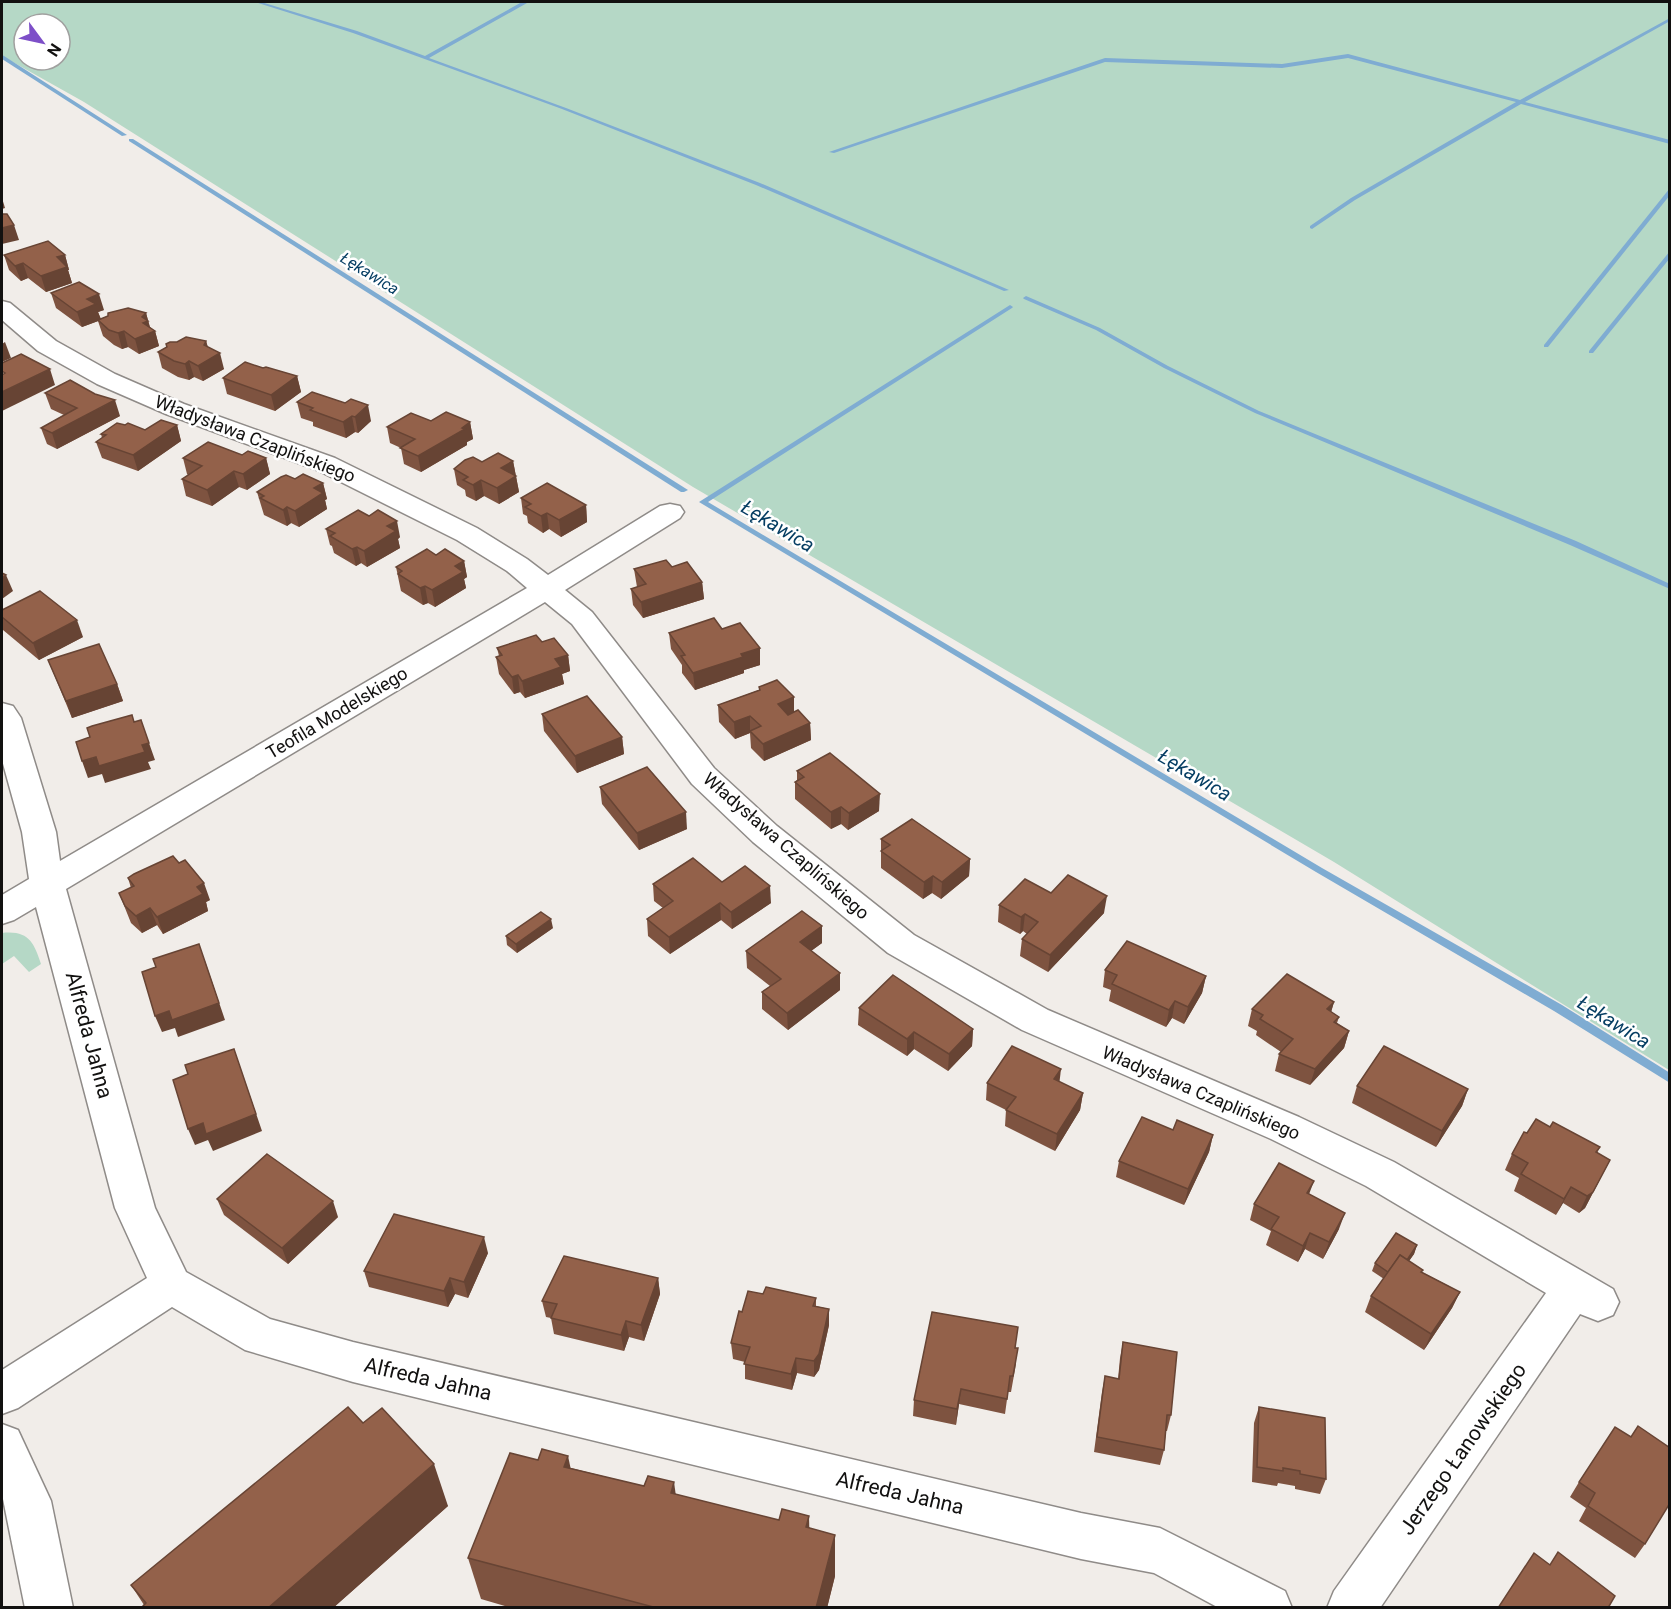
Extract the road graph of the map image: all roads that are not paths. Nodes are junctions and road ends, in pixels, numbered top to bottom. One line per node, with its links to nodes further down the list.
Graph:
1 (2, 308): 3 (street, Władysława Czaplińskiego)
2 (670, 512): 3 (street, Teofila Modelskiego)
3 (548, 588): 5 (street, Teofila Modelskiego); 8 (street, Władysława Czaplińskiego)
4 (2, 713): 5 (street, Alfreda Jahna)
5 (47, 885): 6 (street, Teofila Modelskiego); 7 (street, Alfreda Jahna)
6 (2, 911)
7 (171, 1285): 9 (street); 12 (street, Alfreda Jahna)
8 (1586, 1295): 13 (street, Jerzego Łanowskiego)
9 (2, 1394)
10 (2, 1445): 11 (street)
11 (49, 1608)
12 (1268, 1608)
13 (1351, 1608)

